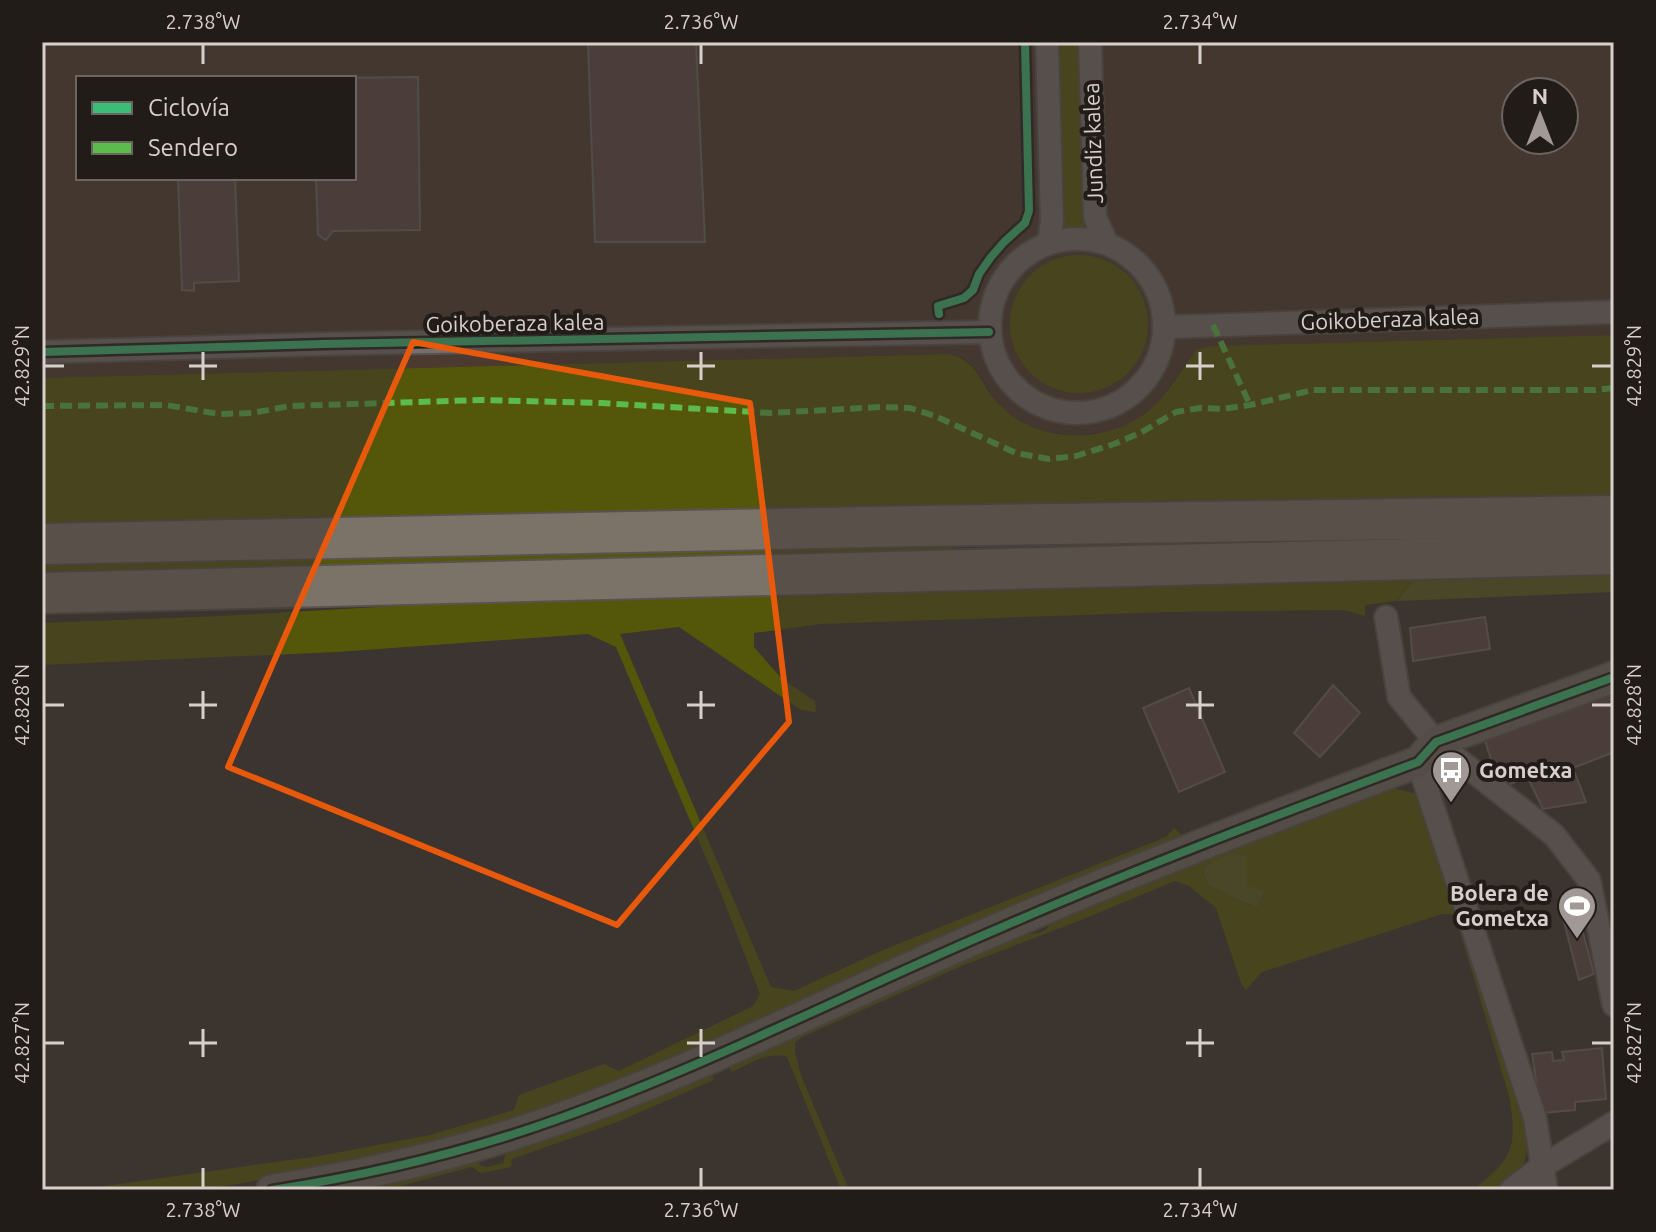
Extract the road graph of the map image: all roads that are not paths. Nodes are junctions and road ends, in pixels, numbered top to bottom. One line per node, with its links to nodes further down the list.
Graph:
1 (1047, 42): 3 (street, Jundiz kalea)
2 (1090, 42): 4 (street, Jundiz kalea)
3 (1049, 242): 4 (street); 7 (street)
4 (1106, 242): 6 (street)
5 (1614, 312): 6 (street, Goikoberaza kalea)
6 (1166, 327): 7 (street)
7 (989, 332): 8 (street, Goikoberaza kalea)
8 (42, 352)
9 (1614, 516): 10 (highway)
10 (42, 544)
11 (1614, 554): 12 (highway)
12 (42, 593)
13 (1386, 617): 15 (street)
14 (1614, 677): 15 (street)
15 (1427, 752): 16 (street); 18 (street); 19 (street)
16 (1614, 1005)
17 (1614, 1123): 18 (street)
18 (1541, 1167): 20 (street); 21 (street)
19 (272, 1190)
20 (1511, 1190)
21 (1546, 1190)

